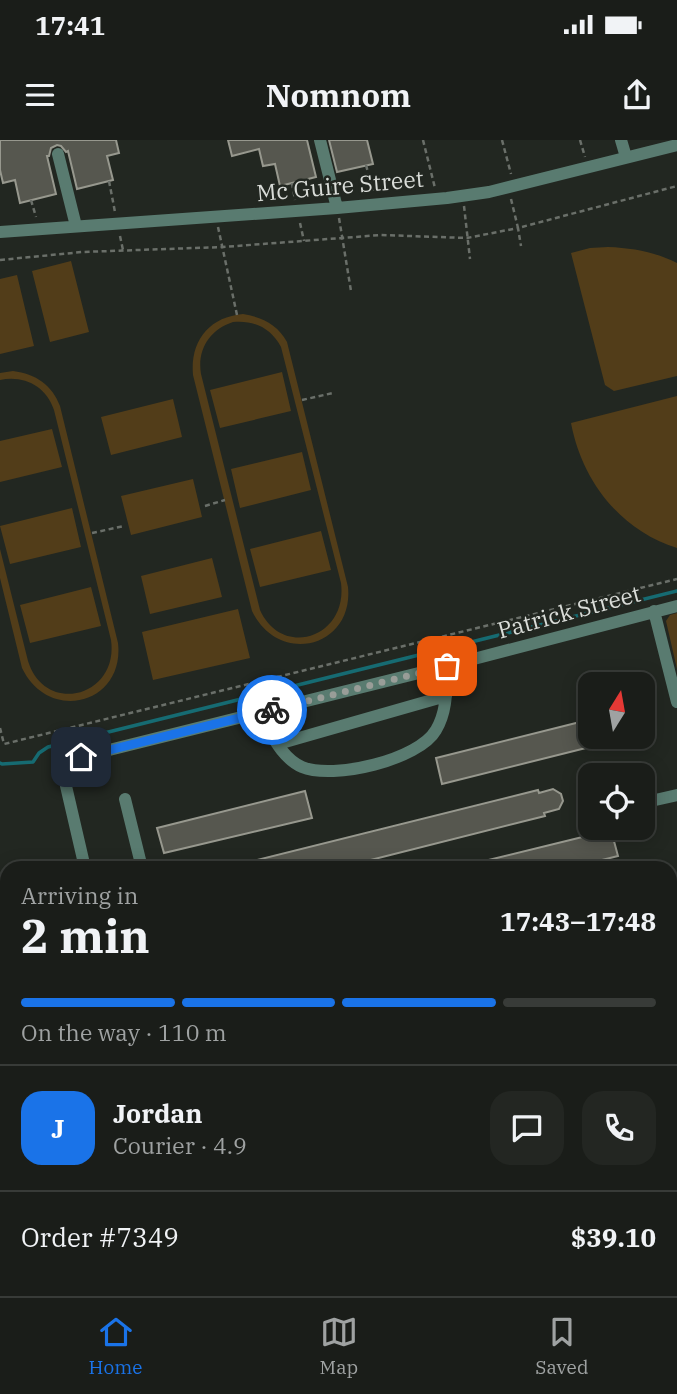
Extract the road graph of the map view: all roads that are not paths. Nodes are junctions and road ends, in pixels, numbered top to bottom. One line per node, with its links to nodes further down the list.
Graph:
1 (320, 140): 6 (street)
2 (621, 140): 5 (street)
3 (677, 145): 5 (street, Mc Guire Street)
4 (58, 154): 7 (street)
5 (626, 157): 6 (street, Mc Guire Street)
6 (337, 208): 7 (street, Mc Guire Street)
7 (76, 226): 8 (street, Mc Guire Street)
8 (0, 232)
9 (677, 606): 10 (street, Patrick Street)
10 (654, 611): 11 (street, Patrick Street); 13 (street)
11 (447, 666): 12 (street); 14 (street, Patrick Street)
12 (446, 696): 15 (street); 15 (street)
13 (677, 702)
14 (258, 713): 15 (street); 19 (street, Patrick Street)
15 (278, 744)
16 (677, 795): 18 (street)
17 (125, 799): 20 (street)
18 (655, 800)
19 (83, 861)
20 (140, 861)

